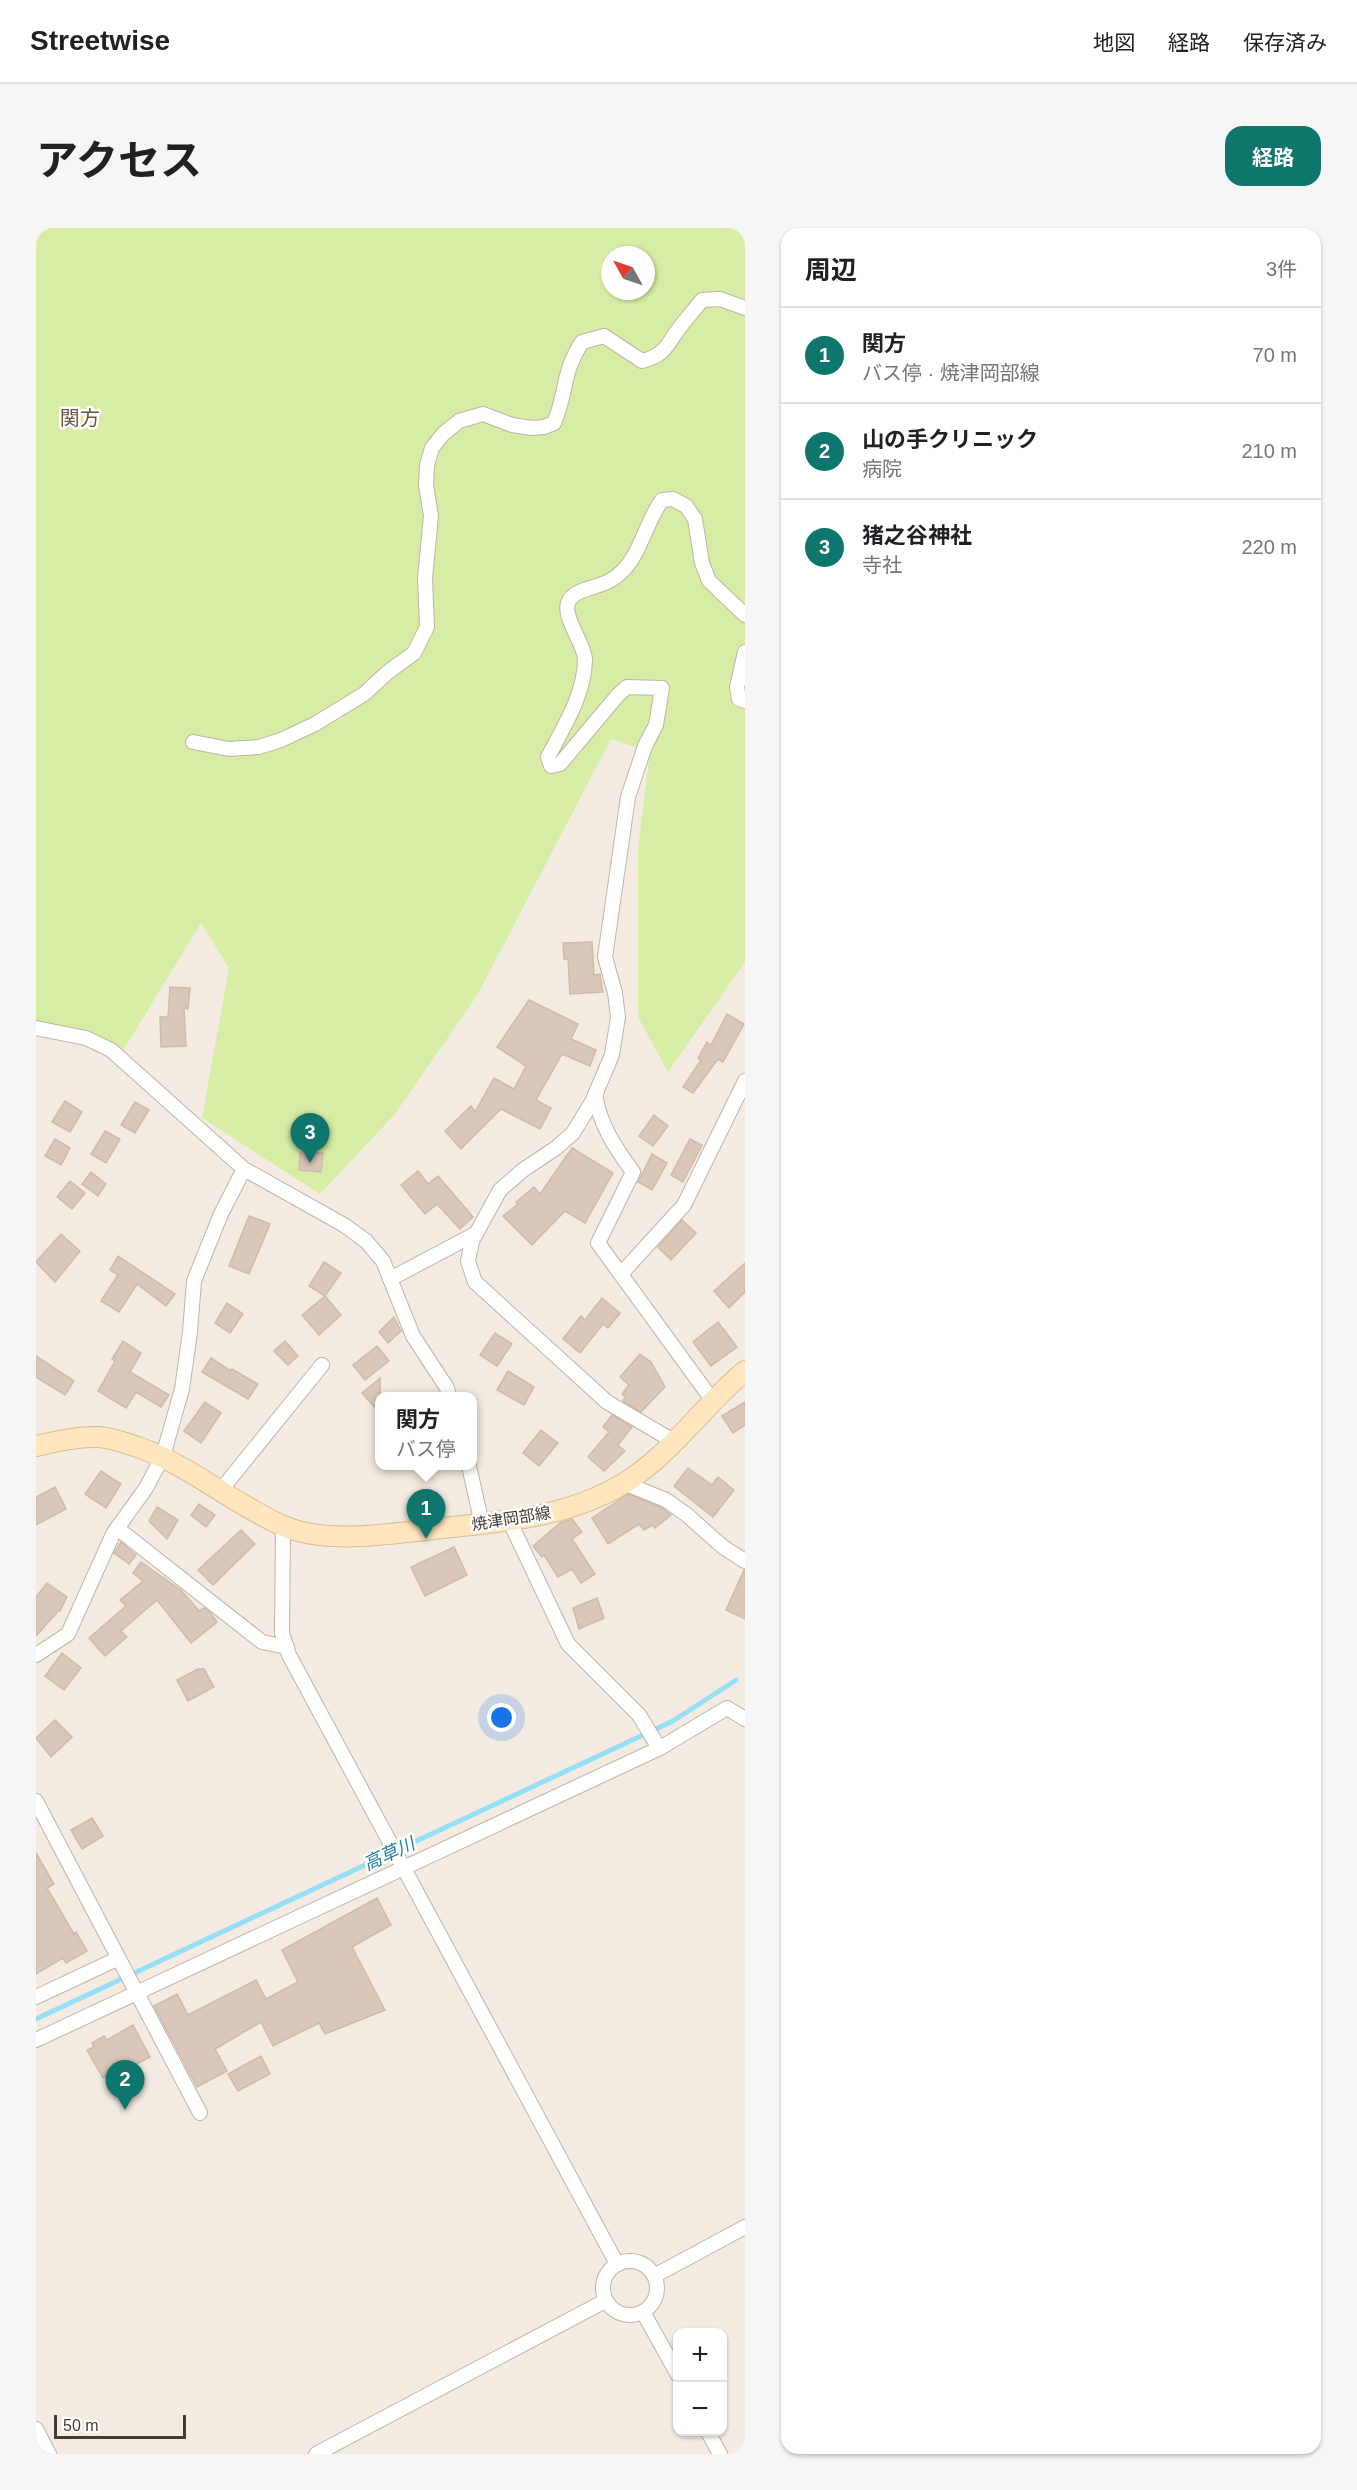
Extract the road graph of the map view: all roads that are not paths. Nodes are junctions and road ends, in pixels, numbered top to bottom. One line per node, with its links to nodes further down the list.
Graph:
1 (745, 308): 5 (street)
2 (745, 615): 8 (street)
3 (745, 652): 4 (street)
4 (745, 701)
5 (193, 742)
6 (36, 1028): 9 (street)
7 (745, 1082): 11 (street)
8 (595, 1094): 10 (street); 11 (street)
9 (244, 1169): 12 (street); 19 (street)
10 (475, 1234): 12 (street); 17 (street)
11 (621, 1274): 16 (street)
12 (390, 1279): 15 (street)
13 (322, 1365): 22 (street)
14 (745, 1371): 16 (main road, 焼津岡部線)
15 (448, 1392)
16 (713, 1401): 17 (main road, 焼津岡部線)
17 (675, 1442): 21 (main road, 焼津岡部線)
18 (36, 1446): 19 (main road, 焼津岡部線)
19 (163, 1456): 22 (main road, 焼津岡部線); 26 (street)
20 (470, 1470): 24 (street)
21 (624, 1483): 23 (main road, 焼津岡部線); 27 (street)
22 (221, 1490): 25 (main road, 焼津岡部線)
23 (509, 1520): 24 (main road, 焼津岡部線); 31 (street)
24 (482, 1524): 25 (main road, 焼津岡部線)
25 (283, 1526): 28 (street)
26 (117, 1528): 28 (street); 29 (street)
27 (745, 1561)
28 (287, 1647): 33 (street)
29 (36, 1655)
30 (745, 1719): 33 (street)
31 (656, 1743)
32 (36, 1802): 34 (street)
33 (403, 1865): 35 (street); 40 (street)
34 (119, 1962): 35 (street); 36 (street)
35 (134, 1990): 37 (street); 38 (street)
36 (36, 1997)
37 (36, 2040)
38 (200, 2113)
39 (745, 2227): 41 (street)
40 (617, 2264): 41 (street); 42 (street)
41 (654, 2276): 43 (street)
42 (605, 2301): 43 (street); 48 (street)
43 (643, 2312): 44 (street)
44 (673, 2366)
45 (36, 2429): 47 (street)
46 (710, 2436): 49 (street)
47 (49, 2454)
48 (316, 2454)
49 (720, 2454)

